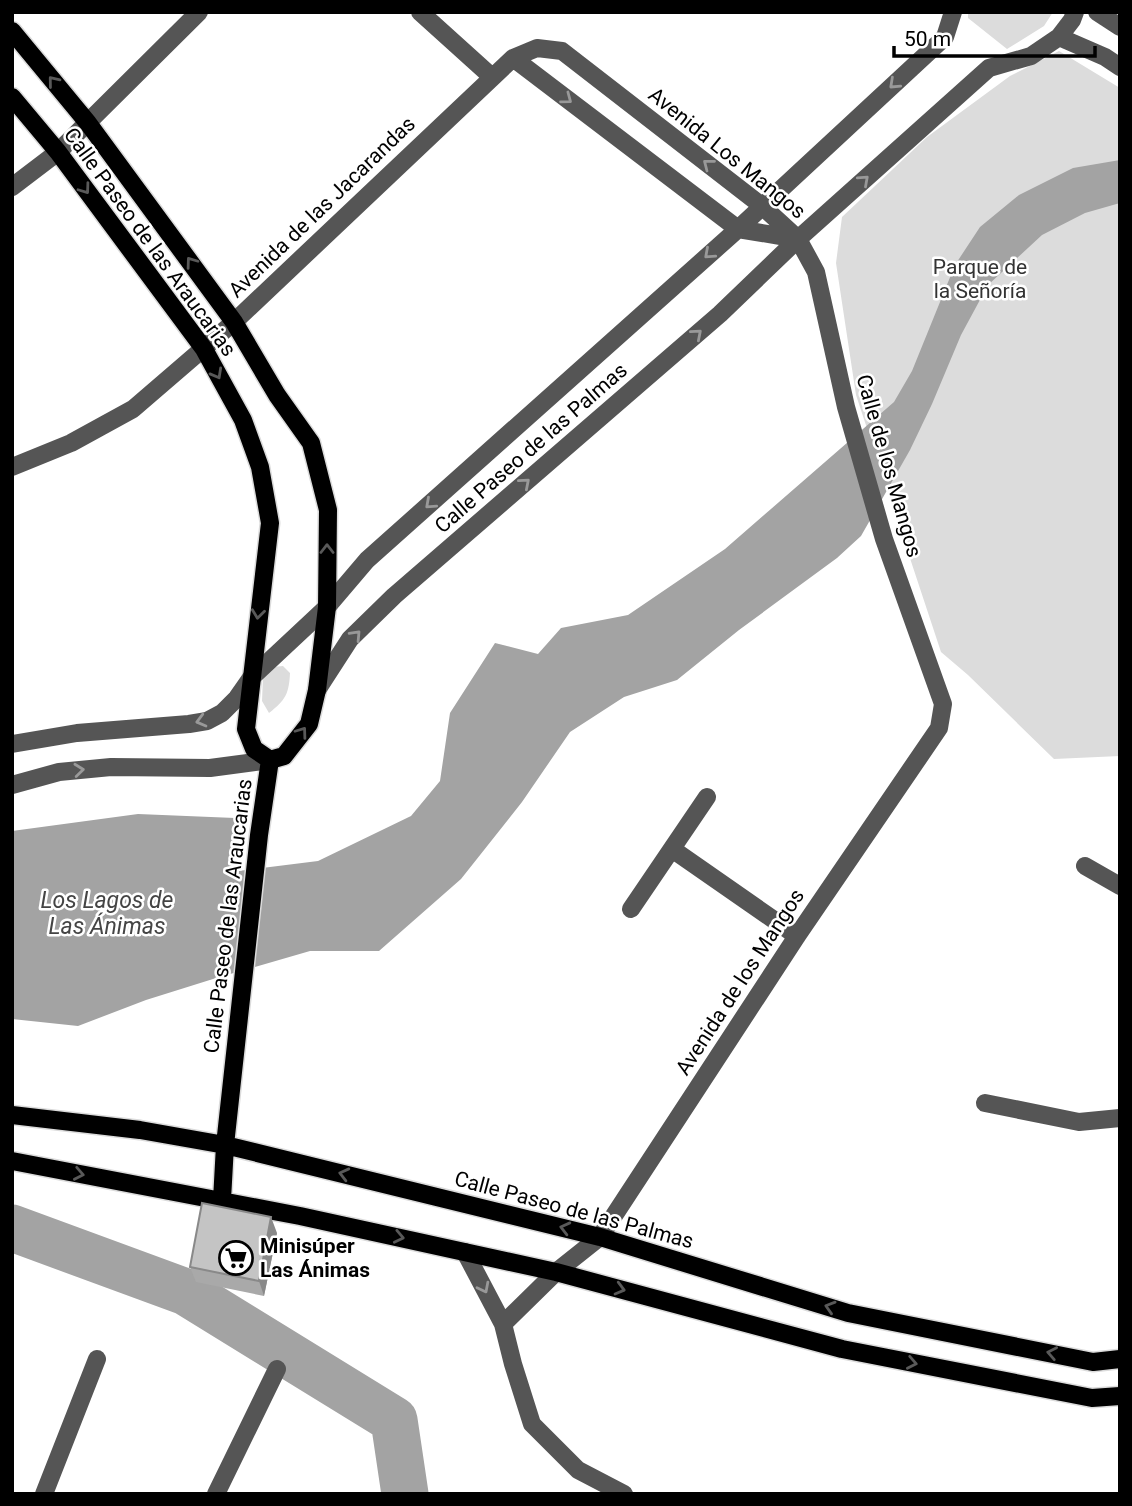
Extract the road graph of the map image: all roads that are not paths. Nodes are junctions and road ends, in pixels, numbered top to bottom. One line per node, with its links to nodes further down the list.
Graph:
1 (199, 12): 13 (street)
2 (421, 12): 11 (street)
3 (953, 12): 16 (street, Calle Paseo de las Palmas, one-way to 16)
4 (1075, 12): 8 (street, Calle Paseo de las Palmas)
5 (1097, 12): 6 (street)
6 (1120, 27)
7 (12, 31): 13 (main road, Calle Paseo de las Araucarias, one-way to 7)
8 (1059, 37): 10 (street); 18 (street, Calle Paseo de las Palmas, one-way to 8)
9 (513, 58): 11 (street, Avenida de las Jacarandas); 16 (street, Avenida Los Mangos, one-way to 9); 17 (street, Avenida Los Mangos, one-way to 17)
10 (1120, 67)
11 (492, 76): 19 (street, Avenida de las Jacarandas)
12 (12, 97): 14 (main road, Calle Paseo de las Araucarias)
13 (88, 123): 14 (street); 19 (main road, Calle Paseo de las Araucarias, one-way to 13)
14 (58, 152): 15 (street); 20 (main road, Calle Paseo de las Araucarias, one-way to 20)
15 (12, 187)
16 (762, 206): 17 (street, Calle Paseo de las Palmas); 18 (street, Avenida Los Mangos)
17 (738, 229): 18 (street, Avenida Los Mangos); 22 (street, Calle Paseo de las Palmas, one-way to 22)
18 (798, 239): 24 (street, Calle Paseo de las Palmas, one-way to 18); 25 (street, Calle de los Mangos)
19 (234, 322): 20 (street, Avenida de las Jacarandas); 22 (main road, Calle Paseo de las Araucarias, one-way to 19)
20 (204, 349): 21 (street, Avenida de las Jacarandas); 23 (main road, Calle Paseo de las Araucarias, one-way to 23)
21 (12, 467)
22 (327, 607): 23 (street, Calle Paseo de las Palmas); 24 (main road, Calle Paseo de las Araucarias)
23 (251, 678): 26 (street, Calle Paseo de las Palmas, one-way to 26); 27 (main road, Calle Paseo de las Araucarias)
24 (317, 690): 27 (main road, Calle Paseo de las Palmas, one-way to 24)
25 (943, 704): 34 (street, Avenida de los Mangos)
26 (12, 744)
27 (270, 760): 28 (street, one-way to 27); 38 (main road, Calle Paseo de las Araucarias)
28 (12, 785)
29 (707, 797): 30 (street)
30 (671, 849): 33 (street); 34 (street)
31 (1085, 866): 32 (street)
32 (1120, 886)
33 (631, 909)
34 (797, 936): 41 (street, Avenida de los Mangos)
35 (985, 1103): 37 (street)
36 (12, 1115): 38 (main road, Calle Paseo de las Palmas)
37 (1120, 1118)
38 (225, 1144): 40 (main road, Calle Paseo de las Araucarias); 41 (main road, Calle Paseo de las Palmas, one-way to 38)
39 (12, 1161): 40 (main road, one-way to 40)
40 (222, 1200): 42 (main road, one-way to 42)
41 (600, 1237): 43 (street, Avenida de los Mangos); 46 (main road, Calle Paseo de las Palmas, one-way to 41)
42 (465, 1252): 43 (main road); 44 (street, one-way to 44)
43 (556, 1272): 44 (street, Avenida de los Mangos); 48 (main road, one-way to 48)
44 (503, 1324): 51 (street)
45 (97, 1359): 49 (street)
46 (1120, 1359)
47 (277, 1369): 50 (street)
48 (1120, 1396)
49 (44, 1494)
50 (216, 1494)
51 (624, 1494)

